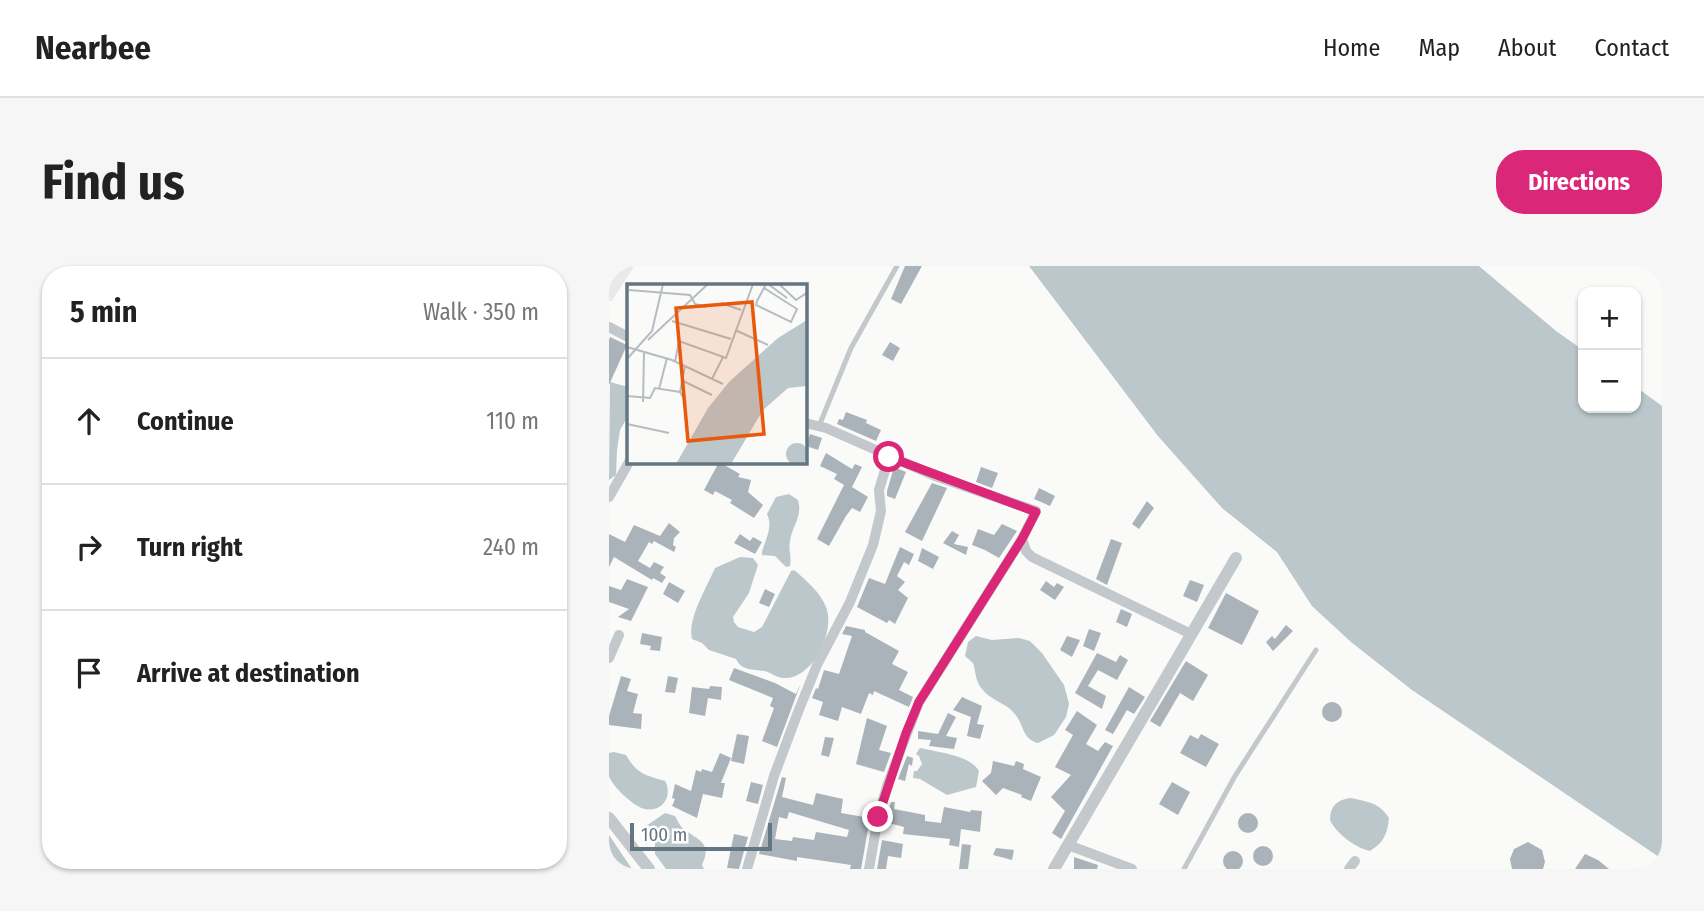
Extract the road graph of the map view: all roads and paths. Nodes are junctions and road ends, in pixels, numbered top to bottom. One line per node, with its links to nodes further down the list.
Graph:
1 (897, 266): 5 (lane)
2 (609, 327): 3 (street)
3 (627, 336)
4 (807, 424): 5 (street)
5 (819, 426): 6 (street)
6 (889, 457): 9 (street); 18 (street)
7 (628, 464): 8 (street)
8 (609, 497)
9 (1022, 539): 11 (street); 19 (street)
10 (1237, 558): 11 (street)
11 (1191, 634): 16 (street)
12 (618, 635): 14 (street)
13 (1316, 650): 22 (lane)
14 (609, 658)
15 (609, 818): 17 (street)
16 (1068, 845): 20 (street); 21 (street)
17 (649, 869)
18 (747, 869)
19 (869, 869)
20 (1054, 869)
21 (1132, 869)
22 (1184, 869)

